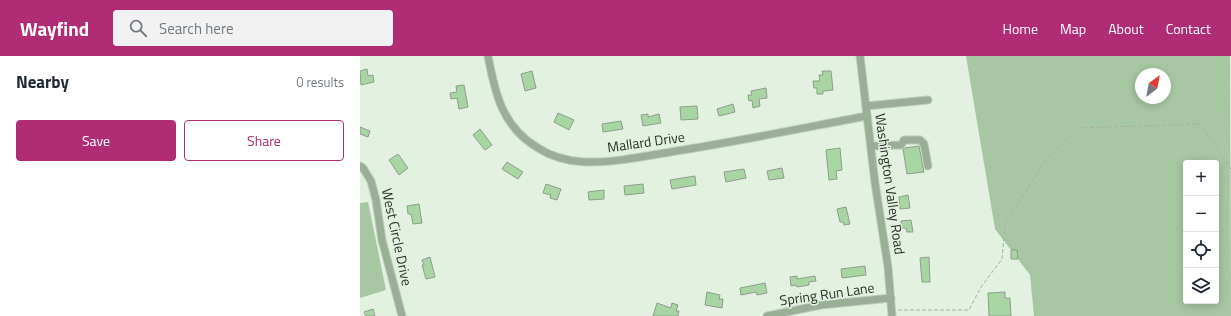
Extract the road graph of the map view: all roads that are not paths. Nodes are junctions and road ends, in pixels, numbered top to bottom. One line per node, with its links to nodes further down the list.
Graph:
1 (488, 56): 5 (street, Mallard Drive)
2 (860, 56): 4 (street, Washington Valley Road)
3 (928, 100): 4 (street)
4 (866, 106): 5 (street, Washington Valley Road)
5 (867, 116): 6 (street, Washington Valley Road)
6 (871, 146): 8 (street); 9 (street, Washington Valley Road)
7 (360, 166): 11 (street, West Circle Drive)
8 (928, 166)
9 (891, 298): 10 (street, Washington Valley Road); 12 (street, Spring Run Lane)
10 (892, 313)
11 (402, 316)
12 (767, 316)

